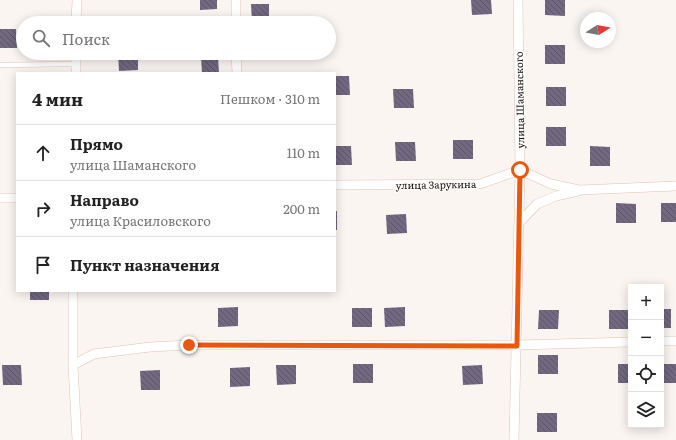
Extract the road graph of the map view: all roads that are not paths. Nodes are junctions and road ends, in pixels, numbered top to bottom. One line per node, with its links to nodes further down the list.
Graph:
1 (77, 0): 4 (street)
2 (236, 0): 5 (street)
3 (518, 0): 10 (street, улица Шаманского)
4 (76, 16)
5 (236, 16)
6 (236, 60): 9 (street)
7 (0, 65): 8 (lane)
8 (76, 68)
9 (237, 72)
10 (520, 170): 11 (street, улица Зарукина); 13 (street); 16 (street, улица Шаманского)
11 (336, 185)
12 (676, 186): 13 (street)
13 (579, 190): 16 (street)
14 (0, 198): 15 (street)
15 (16, 198)
16 (519, 223): 21 (street, улица Шаманского)
17 (73, 292): 22 (street)
18 (676, 341): 20 (street)
19 (628, 342): 21 (street)
20 (664, 342)
21 (517, 346): 22 (street); 24 (street, улица Шаманского)
22 (73, 365): 23 (street)
23 (77, 440)
24 (514, 440)

